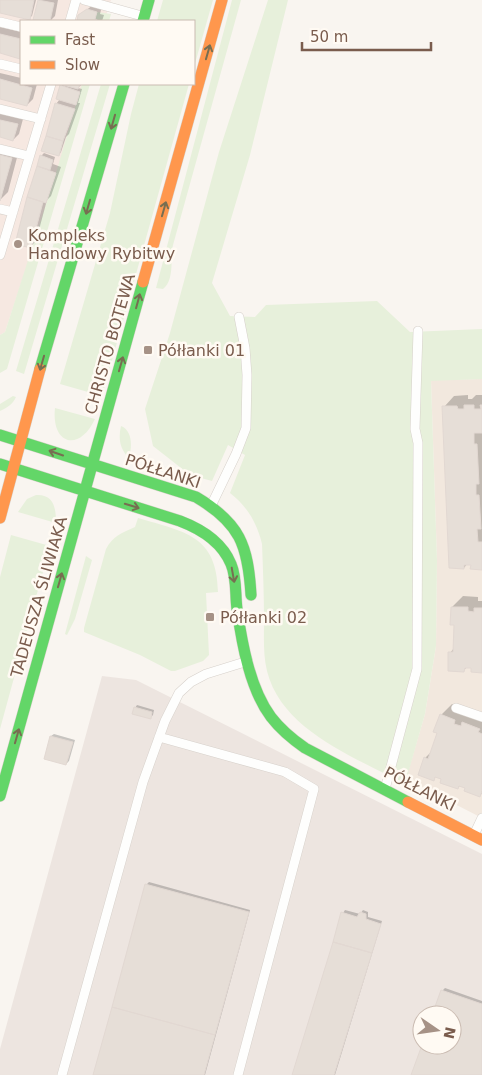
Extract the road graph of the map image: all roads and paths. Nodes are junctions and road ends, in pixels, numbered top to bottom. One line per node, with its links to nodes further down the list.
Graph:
1 (76, 0): 6 (lane)
2 (84, 0): 5 (lane)
3 (149, 0): 5 (main road)
4 (222, 0): 25 (main road, CHRISTO BOTEWA, one-way to 4)
5 (144, 19)
6 (70, 20)
7 (0, 22): 8 (lane)
8 (20, 27)
9 (0, 64): 10 (lane)
10 (20, 69)
11 (51, 85): 14 (lane)
12 (124, 85): 23 (main road, one-way to 23)
13 (0, 109): 14 (lane)
14 (41, 119): 16 (lane)
15 (0, 149): 16 (lane)
16 (29, 156): 18 (lane)
17 (0, 209): 18 (lane)
18 (13, 212): 19 (lane)
19 (0, 255)
20 (239, 317): 28 (lane)
21 (418, 331): 36 (lane)
22 (0, 435): 23 (main road, PÓŁŁANKI)
23 (20, 441): 25 (main road, PÓŁŁANKI, one-way to 23); 26 (main road)
24 (0, 464): 26 (main road, PÓŁŁANKI)
25 (92, 465): 27 (main road, TADEUSZA ŚLIWIAKA); 28 (main road, PÓŁŁANKI)
26 (13, 468): 27 (main road, PÓŁŁANKI); 29 (main road)
27 (85, 492): 32 (main road, PÓŁŁANKI, one-way to 32); 37 (main road, TADEUSZA ŚLIWIAKA, one-way to 27)
28 (211, 506): 30 (main road, PÓŁŁANKI)
29 (0, 518)
30 (251, 607)
31 (251, 624): 32 (main road, PÓŁŁANKI)
32 (248, 661): 35 (lane); 36 (main road, PÓŁŁANKI)
33 (456, 708): 34 (lane)
34 (482, 717)
35 (159, 737): 40 (lane); 41 (lane)
36 (385, 790): 39 (main road, PÓŁŁANKI)
37 (0, 796)
38 (482, 818): 39 (lane)
39 (478, 837)
40 (62, 1075)
41 (238, 1075)

